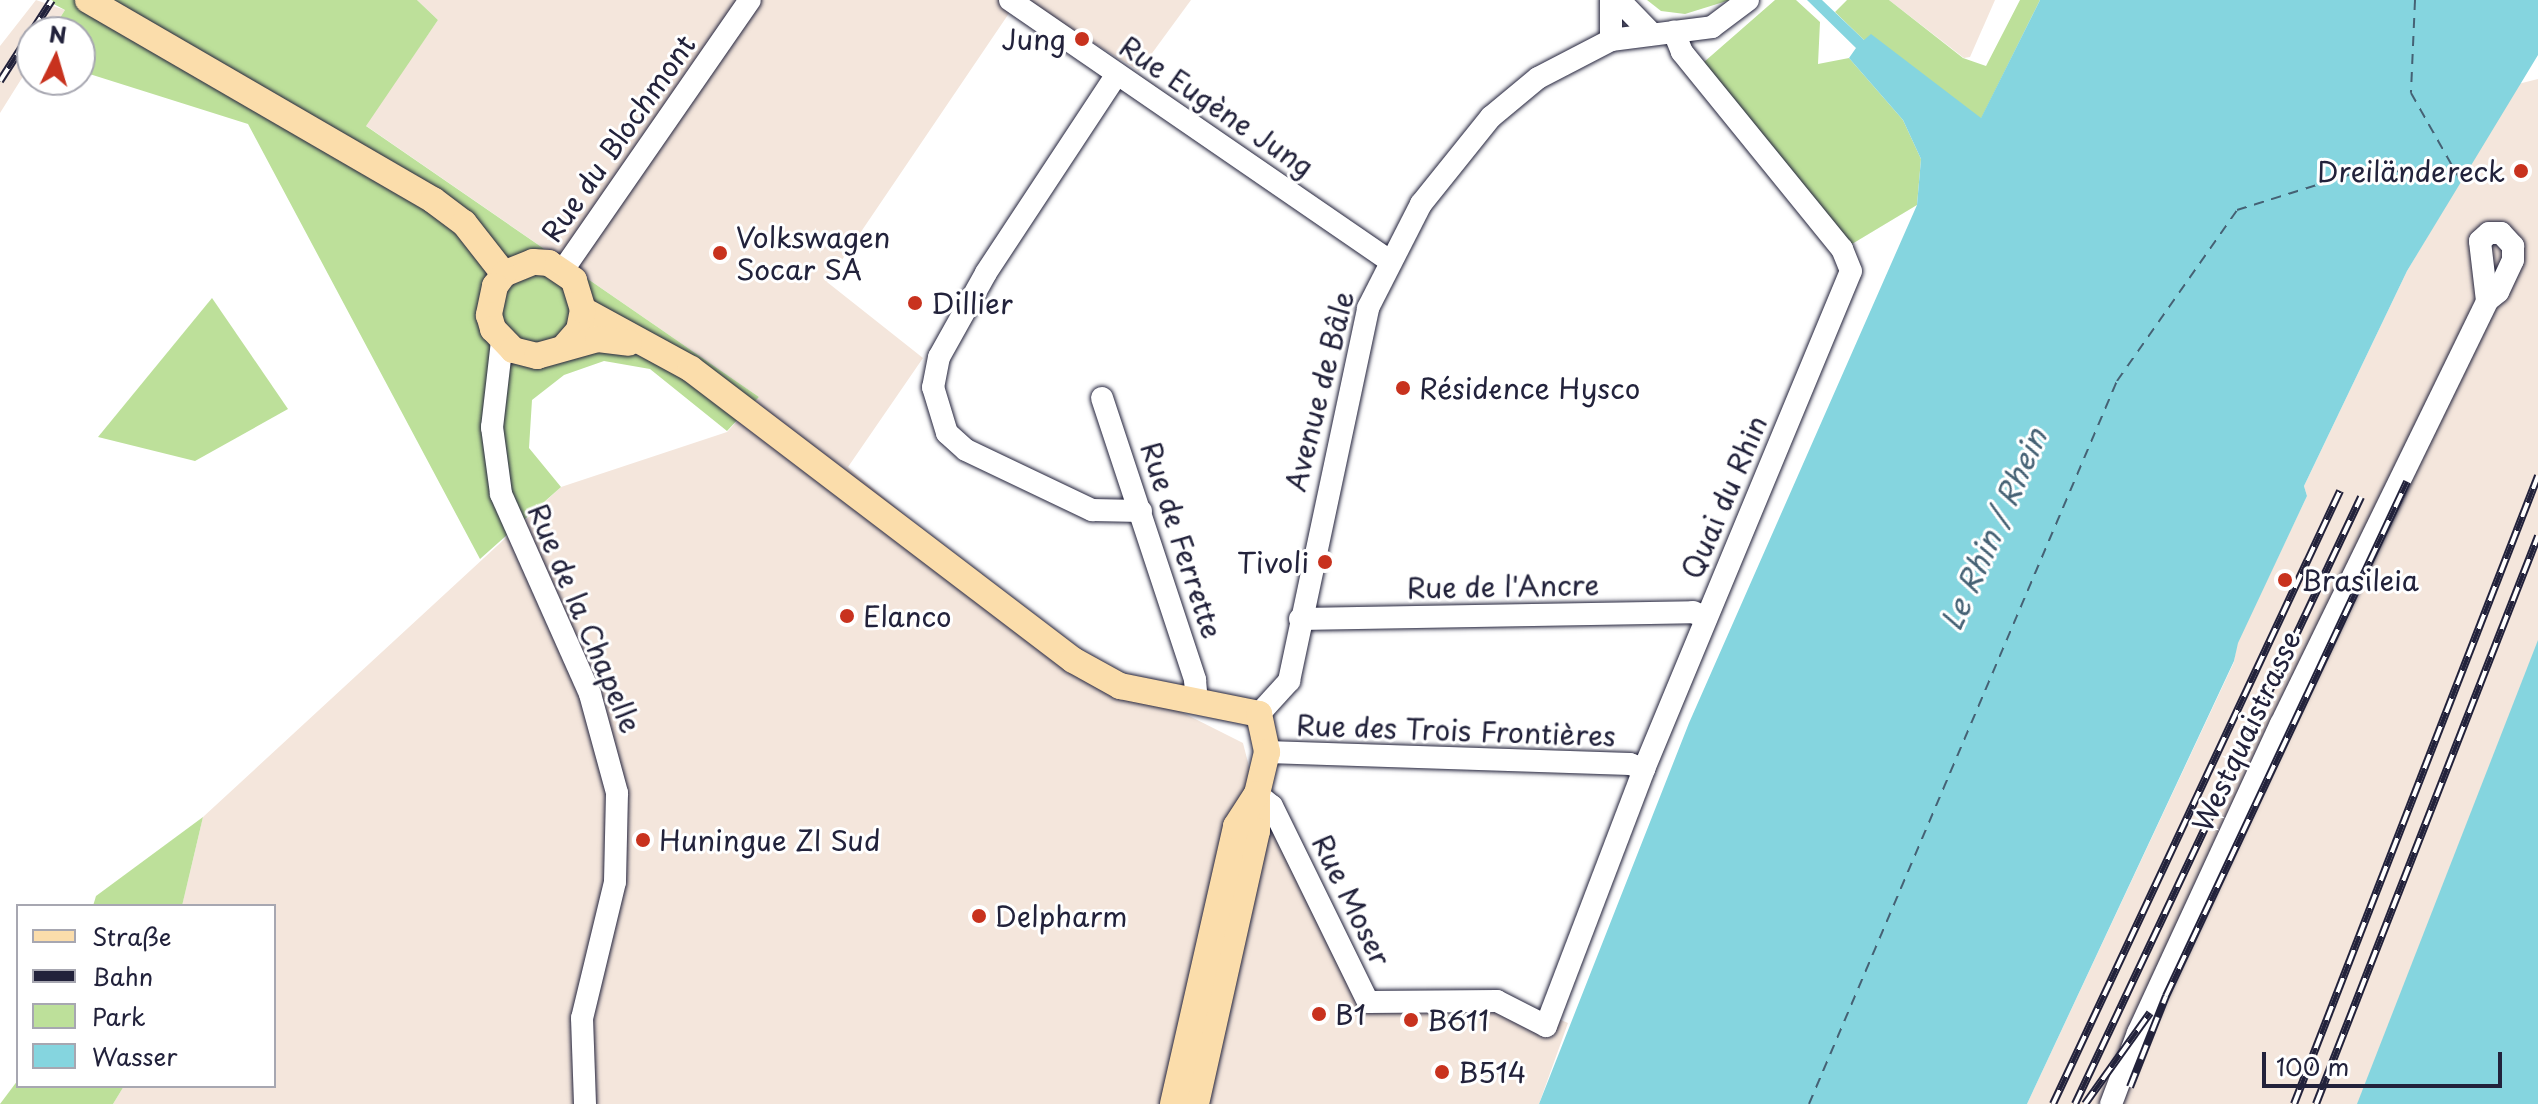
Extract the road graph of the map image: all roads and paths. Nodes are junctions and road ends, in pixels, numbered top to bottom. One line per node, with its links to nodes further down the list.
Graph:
1 (88, 0): 13 (main road)
2 (750, 0): 12 (street, Rue du Blochmont)
3 (1010, 0): 10 (street, Rue Eugène Jung)
4 (1611, 0): 9 (street)
5 (1619, 0): 8 (street)
6 (1748, 0): 7 (street, Avenue de Bâle)
7 (1674, 32): 8 (street, Avenue de Bâle); 23 (street, Quai du Rhin)
8 (1652, 34): 9 (street, Avenue de Bâle)
9 (1611, 40): 11 (street, Avenue de Bâle)
10 (1117, 74): 11 (street, Rue Eugène Jung); 22 (street)
11 (1389, 260): 24 (street, Avenue de Bâle)
12 (563, 270): 13 (main road); 15 (main road)
13 (504, 274): 16 (main road)
14 (2487, 301): 34 (street, Westquaistrasse)
15 (583, 310): 17 (main road); 18 (main road)
16 (502, 341): 19 (main road); 20 (street, Rue de la Chapelle)
17 (566, 345): 18 (main road); 19 (main road)
18 (645, 345): 25 (main road)
19 (527, 355): 20 (street)
20 (497, 392): 31 (street, Rue de la Chapelle)
21 (1102, 398): 22 (street, Rue de Ferrette)
22 (1141, 511): 25 (street, Rue de Ferrette)
23 (1705, 617): 24 (street, Rue de l'Ancre); 28 (street, Quai du Rhin)
24 (1300, 619): 26 (street, Avenue de Bâle)
25 (1197, 702): 26 (main road)
26 (1259, 714): 27 (main road)
27 (1267, 752): 28 (street, Rue des Trois Frontières); 29 (main road)
28 (1644, 769): 30 (street, Quai du Rhin)
29 (1257, 794): 30 (street, Rue Moser); 32 (main road); 33 (main road)
30 (1546, 1026)
31 (585, 1104)
32 (1173, 1104)
33 (1196, 1104)
34 (2111, 1104)

